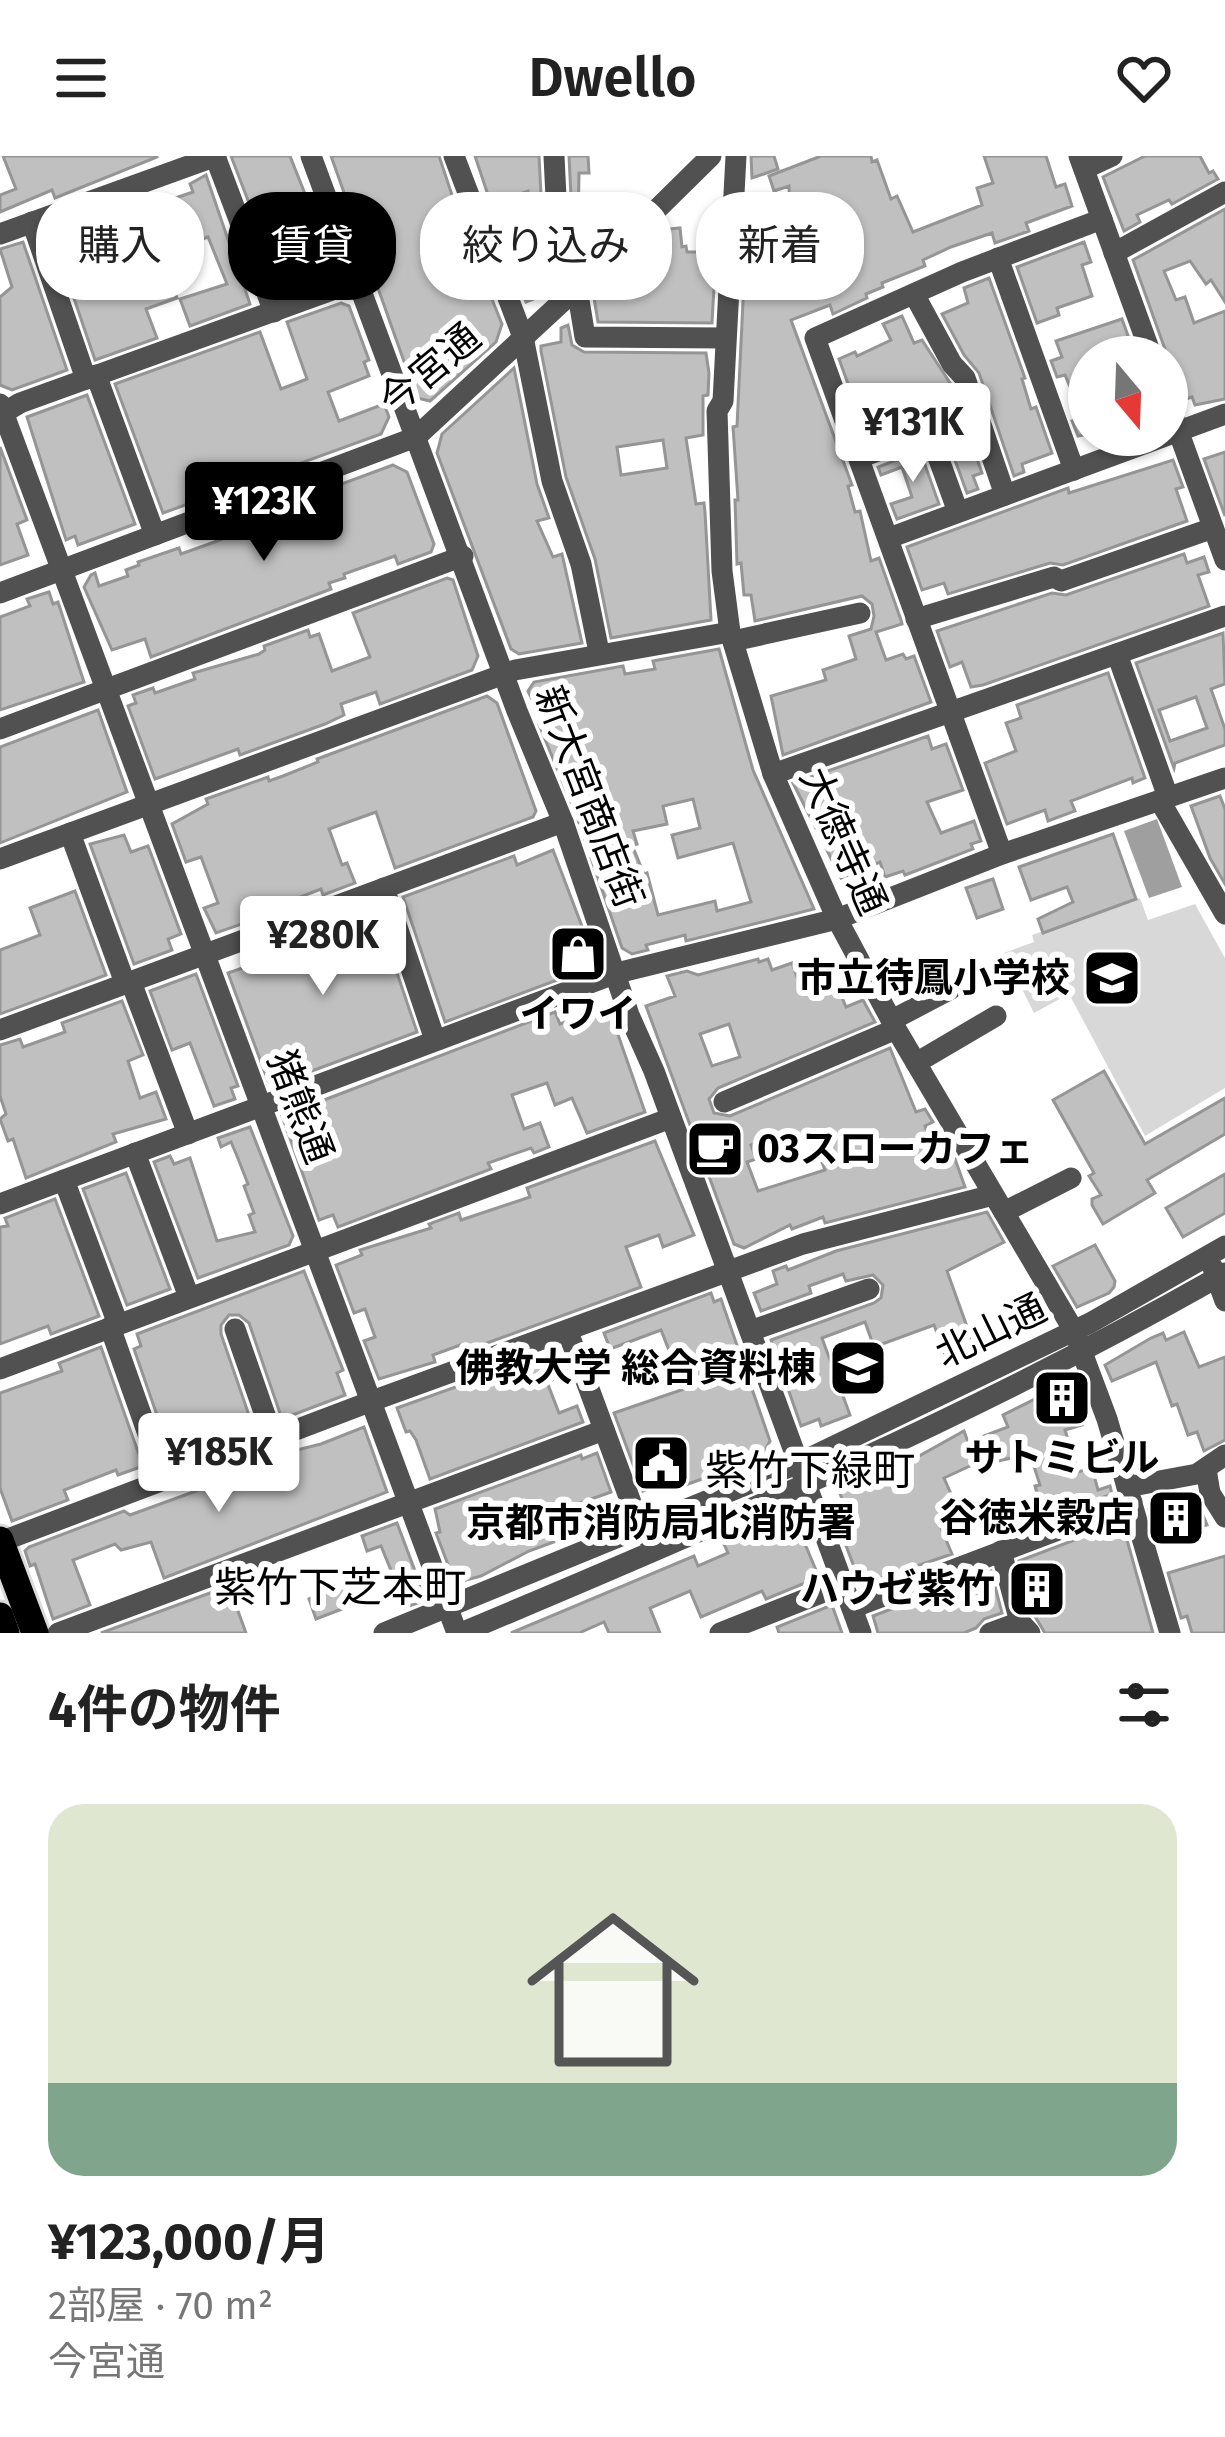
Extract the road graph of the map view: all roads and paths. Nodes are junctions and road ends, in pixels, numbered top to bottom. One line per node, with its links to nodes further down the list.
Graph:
1 (216, 156): 9 (street); 26 (street)
2 (311, 156): 10 (street, 新大宮商店街)
3 (454, 156): 28 (street)
4 (554, 156): 11 (street)
5 (711, 156): 14 (street, 今宮通)
6 (736, 156): 12 (street, 大徳寺通)
7 (1112, 156): 8 (street)
8 (1082, 162): 15 (street)
9 (171, 164): 16 (street)
10 (326, 192)
11 (558, 192)
12 (734, 192)
13 (1225, 192): 18 (street)
14 (672, 194)
15 (1102, 219): 18 (street); 19 (street)
16 (32, 222): 17 (street); 30 (street)
17 (0, 234)
18 (1114, 253): 27 (street)
19 (998, 258): 20 (street); 40 (street)
20 (914, 294): 39 (street); 41 (street)
21 (307, 300): 26 (street)
22 (368, 300): 36 (street, 新大宮商店街)
23 (564, 300): 28 (street, 今宮通)
24 (571, 300): 29 (street)
25 (727, 300): 29 (street, 大徳寺通)
26 (274, 312): 30 (street)
27 (1144, 336)
28 (523, 337): 36 (street, 今宮通); 54 (street)
29 (725, 338): 53 (street, 大徳寺通)
30 (91, 377): 31 (street); 44 (street)
31 (1, 411): 48 (street, 猪熊通)
32 (1225, 414): 34 (street)
33 (954, 423): 35 (street)
34 (1188, 427)
35 (929, 432): 39 (street); 42 (street)
36 (416, 437): 44 (street, 今宮通); 46 (street, 新大宮商店街)
37 (1111, 456): 40 (street)
38 (1187, 456): 43 (street)
39 (859, 458): 45 (street)
40 (1074, 470): 41 (street)
41 (1005, 495): 42 (street)
42 (958, 512): 45 (street)
43 (1213, 528): 47 (street); 52 (street)
44 (155, 535): 48 (street, 今宮通)
45 (889, 538): 52 (street)
46 (463, 556): 56 (street, 新大宮商店街); 57 (street)
47 (1225, 560)
48 (61, 570): 49 (street, 今宮通); 57 (street, 猪熊通)
49 (0, 593)
50 (860, 613): 53 (street)
51 (1225, 616): 55 (street)
52 (916, 619): 58 (street)
53 (732, 636): 54 (street); 60 (street, 大徳寺通)
54 (599, 652): 56 (street)
55 (1117, 654): 58 (street); 62 (street)
56 (503, 674): 63 (street); 64 (street, 新大宮商店街)
57 (108, 689): 59 (street); 63 (street, 猪熊通)
58 (950, 713): 60 (street); 66 (street)
59 (0, 728)
60 (772, 773): 70 (street, 大徳寺通)
61 (1223, 783): 62 (street)
62 (1164, 799): 66 (street); 69 (street)
63 (150, 803): 65 (street); 71 (street, 猪熊通)
64 (563, 822): 68 (street); 72 (street, 新大宮商店街)
65 (70, 833): 67 (street); 73 (street)
66 (1002, 854): 70 (street)
67 (0, 859)
68 (384, 888): 71 (street); 78 (street)
69 (1225, 914)
70 (836, 919): 72 (street); 76 (street, 大徳寺通)
71 (203, 954): 73 (street); 81 (street, 猪熊通)
72 (617, 973): 78 (street); 82 (street, 新大宮商店街)
73 (128, 982): 77 (street); 83 (street)
74 (951, 989): 76 (street)
75 (996, 1016): 79 (street)
76 (894, 1025): 79 (street, 大徳寺通); 80 (street)
77 (0, 1030)
78 (435, 1040): 81 (street)
79 (916, 1063): 88 (street, 大徳寺通)
80 (724, 1102)
81 (262, 1106): 83 (street); 89 (street, 猪熊通)
82 (671, 1118): 89 (street); 91 (street, 新大宮商店街)
83 (188, 1134): 84 (street)
84 (135, 1153): 86 (street); 94 (street)
85 (1071, 1178): 88 (street)
86 (64, 1180): 87 (street); 96 (street)
87 (0, 1204)
88 (999, 1204): 91 (street); 99 (street, 大徳寺通)
89 (315, 1250): 94 (street); 103 (street, 猪熊通)
90 (1217, 1251): 92 (street); 99 (street, 北山通)
91 (727, 1272): 98 (street, 新大宮商店街); 100 (street)
92 (1221, 1276): 95 (street); 101 (street, 北山通)
93 (868, 1289): 98 (street)
94 (189, 1297): 96 (street)
95 (1225, 1301)
96 (114, 1326): 102 (street); 108 (street)
97 (235, 1329): 105 (street)
98 (750, 1331): 107 (street, 新大宮商店街)
99 (1074, 1331): 101 (street, 大徳寺通); 107 (street, 北山通)
100 (568, 1332): 103 (street); 104 (street)
101 (1084, 1352): 107 (street, 北山通); 109 (street, 大徳寺通)
102 (0, 1369)
103 (372, 1401): 105 (street); 110 (street, 猪熊通)
104 (604, 1430): 110 (street); 112 (street)
105 (273, 1438): 108 (street)
106 (1216, 1462): 109 (street); 111 (street)
107 (803, 1474): 112 (street, 北山通); 115 (street, 北山通); 116 (street, 新大宮商店街)
108 (164, 1479): 113 (street)
109 (1129, 1494): 114 (street); 130 (street, 大徳寺通)
110 (409, 1504): 117 (street, 猪熊通); 124 (street)
111 (1225, 1517)
112 (639, 1527): 115 (street); 117 (street, 北山通)
113 (0, 1541): 123 (main road)
114 (1001, 1551): 118 (street); 121 (street)
115 (649, 1553): 126 (street, 北山通)
116 (844, 1584): 118 (street, 新大宮商店街); 127 (street)
117 (446, 1607): 120 (street, 北山通); 126 (street, 猪熊通)
118 (852, 1608): 128 (street, 新大宮商店街)
119 (0, 1616): 122 (main road)
120 (413, 1627): 125 (street, 北山通)
121 (1025, 1627): 129 (street)
122 (6, 1633)
123 (35, 1633)
124 (58, 1633)
125 (384, 1633)
126 (459, 1633)
127 (721, 1633)
128 (861, 1633)
129 (990, 1633)
130 (1170, 1633)

